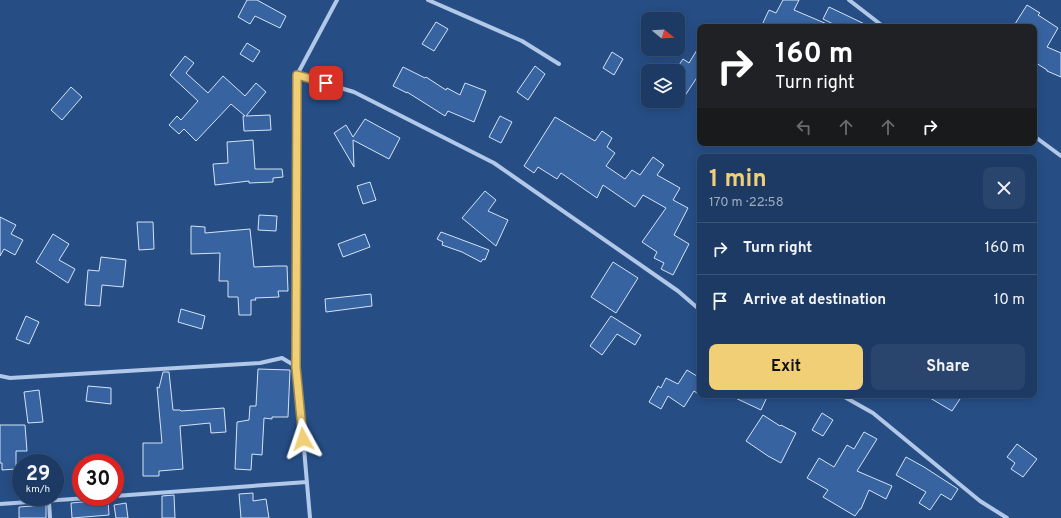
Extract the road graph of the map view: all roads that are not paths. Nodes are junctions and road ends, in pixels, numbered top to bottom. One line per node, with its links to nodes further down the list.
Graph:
1 (337, 0): 6 (street)
2 (428, 0): 5 (street)
3 (849, 0): 4 (street)
4 (880, 24)
5 (559, 64)
6 (297, 75): 9 (street); 10 (street)
7 (1037, 138): 8 (street)
8 (1061, 156)
9 (697, 307)
10 (296, 367): 11 (street); 13 (street)
11 (0, 376)
12 (847, 398): 20 (street)
13 (307, 482): 14 (street); 19 (street)
14 (124, 495)
15 (12, 503): 16 (street)
16 (0, 504)
17 (49, 506): 18 (street)
18 (50, 518)
19 (310, 518)
20 (1007, 518)

